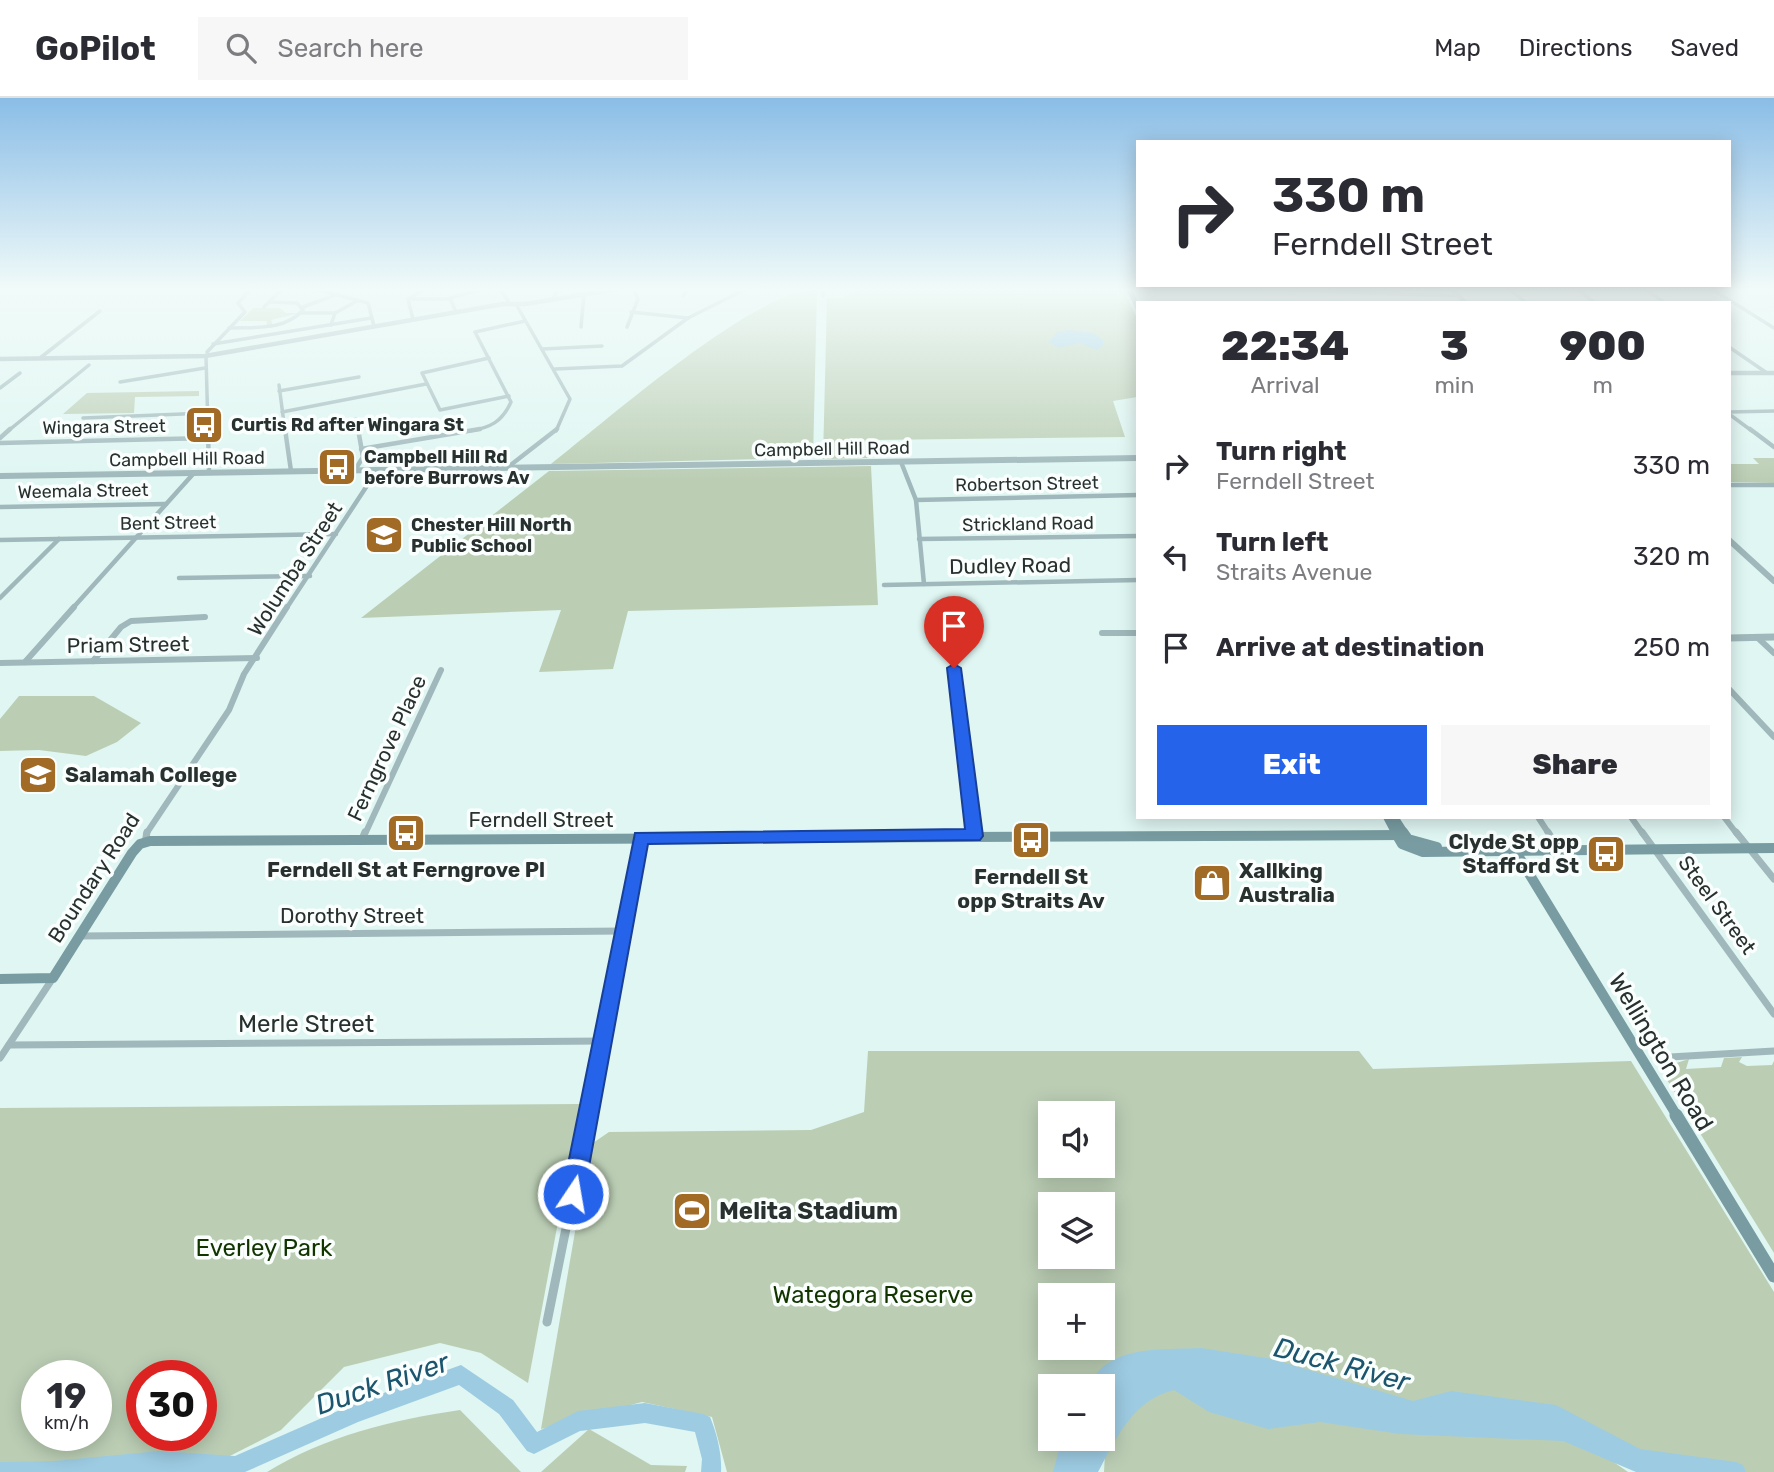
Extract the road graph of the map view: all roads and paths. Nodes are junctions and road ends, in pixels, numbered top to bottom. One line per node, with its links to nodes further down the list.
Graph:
1 (46, 353): 8 (street)
2 (213, 353): 7 (street)
3 (486, 353): 9 (street)
4 (545, 353): 13 (street)
5 (640, 353): 13 (street)
6 (1739, 353): 16 (street)
7 (207, 354): 8 (street); 12 (street)
8 (40, 358): 10 (street)
9 (489, 358): 19 (street); 21 (street)
10 (0, 359)
11 (89, 365): 32 (street)
12 (205, 368): 18 (street); 25 (street)
13 (555, 369): 35 (street)
14 (20, 373): 20 (street)
15 (1731, 373): 16 (street)
16 (1771, 373)
17 (359, 377): 24 (street)
18 (120, 382)
19 (426, 384): 21 (street); 24 (street)
20 (0, 388)
21 (509, 396): 34 (street)
22 (143, 409): 27 (street)
23 (1774, 411): 26 (street)
24 (282, 412): 42 (street)
25 (207, 413): 27 (street); 31 (street)
26 (1731, 413)
27 (138, 415): 29 (street)
28 (1731, 415): 33 (street)
29 (83, 418)
30 (356, 419): 34 (street)
31 (208, 438): 32 (street, Wingara Street); 44 (street)
32 (0, 440)
33 (1774, 447)
34 (361, 449): 41 (street)
35 (523, 457): 38 (street); 39 (street)
36 (1136, 458): 37 (street, Campbell Hill Road)
37 (901, 462): 39 (street, Campbell Hill Road); 50 (street)
38 (508, 467): 39 (street, Campbell Hill Road); 40 (street, Campbell Hill Road)
39 (525, 467): 40 (street, Campbell Hill Road)
40 (494, 468): 43 (street, Campbell Hill Road)
41 (355, 470): 42 (street, Campbell Hill Road); 43 (street, Campbell Hill Road)
42 (291, 471): 44 (street, Campbell Hill Road)
43 (378, 471): 53 (street, Wolumba Street)
44 (209, 472): 45 (street, Campbell Hill Road)
45 (194, 473): 46 (street, Campbell Hill Road); 51 (street)
46 (0, 476)
47 (1731, 485): 48 (street)
48 (1774, 485)
49 (1136, 495): 50 (street, Robertson Street)
50 (916, 500): 57 (street)
51 (167, 504): 52 (street, Weemala Street); 56 (street)
52 (0, 507)
53 (337, 534): 56 (street, Bent Street); 60 (street, Wolumba Street)
54 (1136, 536): 57 (street, Strickland Road)
55 (59, 538): 56 (street, Bent Street); 58 (street, Bent Street); 66 (street)
56 (137, 538): 77 (street)
57 (919, 539): 64 (street)
58 (0, 540)
59 (1731, 542): 63 (street)
60 (310, 576): 61 (street); 75 (street, Wolumba Street)
61 (179, 578)
62 (1136, 580): 64 (street, Dudley Road)
63 (1774, 581)
64 (923, 584): 65 (street, Dudley Road)
65 (884, 585)
66 (0, 598)
67 (205, 617): 76 (street)
68 (1102, 633): 69 (street)
69 (1136, 633)
70 (1774, 637): 72 (street)
71 (1731, 638): 72 (street)
72 (1758, 638): 73 (street)
73 (1774, 653)
74 (952, 657): 89 (street)
75 (257, 658): 76 (street, Priam Street); 80 (street, Wolumba Street)
76 (93, 661): 77 (street, Priam Street)
77 (25, 662): 78 (street, Priam Street)
78 (0, 663)
79 (441, 670): 91 (street, Ferngrove Place)
80 (239, 682): 92 (street, Boundary Road)
81 (1731, 691): 82 (street)
82 (1774, 737)
83 (1388, 819): 88 (main road)
84 (1395, 819): 88 (main road)
85 (1539, 819): 93 (street)
86 (1632, 819): 94 (street, Steel Street)
87 (1726, 819): 95 (street)
88 (1399, 833): 89 (main road, Ferndell Street); 97 (main road)
89 (975, 836): 90 (main road, Ferndell Street)
90 (641, 837): 91 (main road, Ferndell Street); 99 (street)
91 (362, 839): 92 (main road, Ferndell Street)
92 (145, 843): 100 (main road, Boundary Road)
93 (1558, 848): 94 (main road); 97 (main road)
94 (1653, 848): 95 (main road); 103 (street, Steel Street)
95 (1749, 848): 96 (main road); 98 (street)
96 (1774, 848)
97 (1514, 849): 109 (main road, Wellington Road)
98 (1774, 879)
99 (624, 931): 100 (street, Dorothy Street); 104 (street)
100 (80, 936): 101 (main road, Boundary Road)
101 (53, 978): 102 (main road); 105 (street, Boundary Road)
102 (0, 979)
103 (1774, 1014)
104 (603, 1041): 105 (street, Merle Street); 110 (street)
105 (9, 1045): 108 (street, Boundary Road)
106 (1774, 1052): 107 (street)
107 (1670, 1057)
108 (0, 1058)
109 (1774, 1276)
110 (547, 1322)

